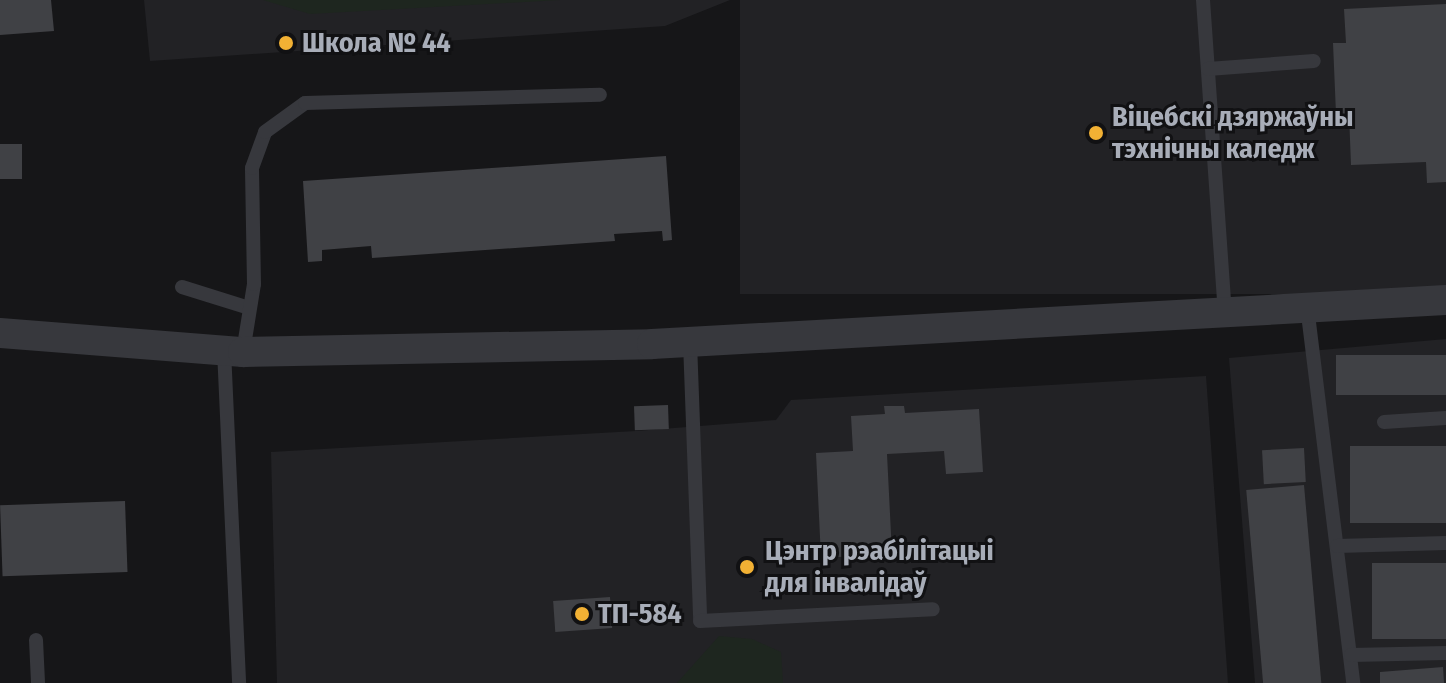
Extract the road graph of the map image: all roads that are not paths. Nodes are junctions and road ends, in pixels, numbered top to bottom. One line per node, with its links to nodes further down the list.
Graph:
1 (1203, 0): 3 (lane)
2 (1314, 61): 3 (lane)
3 (1208, 69): 9 (lane)
4 (600, 95): 8 (lane)
5 (182, 287): 8 (lane)
6 (1446, 300): 7 (street)
7 (1307, 306): 9 (street); 16 (lane)
8 (249, 308): 12 (lane)
9 (1225, 313): 11 (street)
10 (0, 333): 12 (street)
11 (690, 342): 12 (street); 17 (lane)
12 (233, 350): 22 (lane)
13 (1446, 418): 14 (lane)
14 (1384, 422)
15 (1446, 543): 16 (lane)
16 (1337, 546): 20 (lane)
17 (933, 609)
18 (36, 640): 21 (lane)
19 (1446, 653): 20 (lane)
20 (1351, 655): 23 (lane)
21 (38, 683)
22 (239, 683)
23 (1353, 683)

